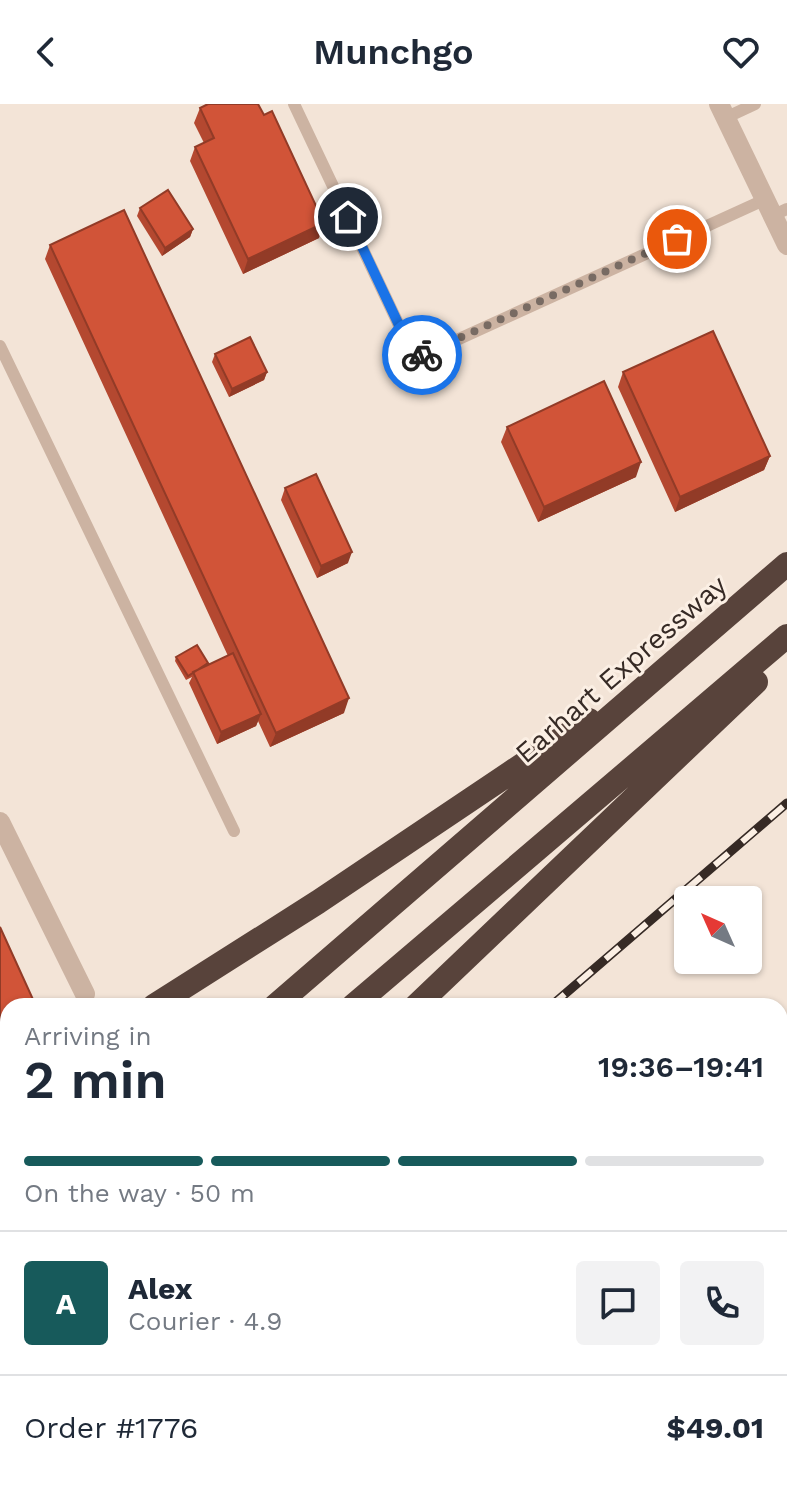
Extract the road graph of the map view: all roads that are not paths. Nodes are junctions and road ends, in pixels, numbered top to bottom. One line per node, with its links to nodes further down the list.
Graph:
1 (294, 104): 4 (lane)
2 (755, 104): 3 (lane)
3 (722, 111): 4 (street)
4 (774, 208): 5 (street)
5 (787, 245)
6 (0, 346): 12 (lane)
7 (787, 564): 10 (highway, Earhart Expressway)
8 (787, 636): 16 (highway)
9 (787, 653): 17 (highway)
10 (681, 658): 14 (highway); 15 (highway, Earhart Expressway)
11 (0, 822): 13 (street)
12 (234, 831)
13 (85, 994)
14 (167, 998)
15 (284, 998)
16 (362, 998)
17 (424, 998)

